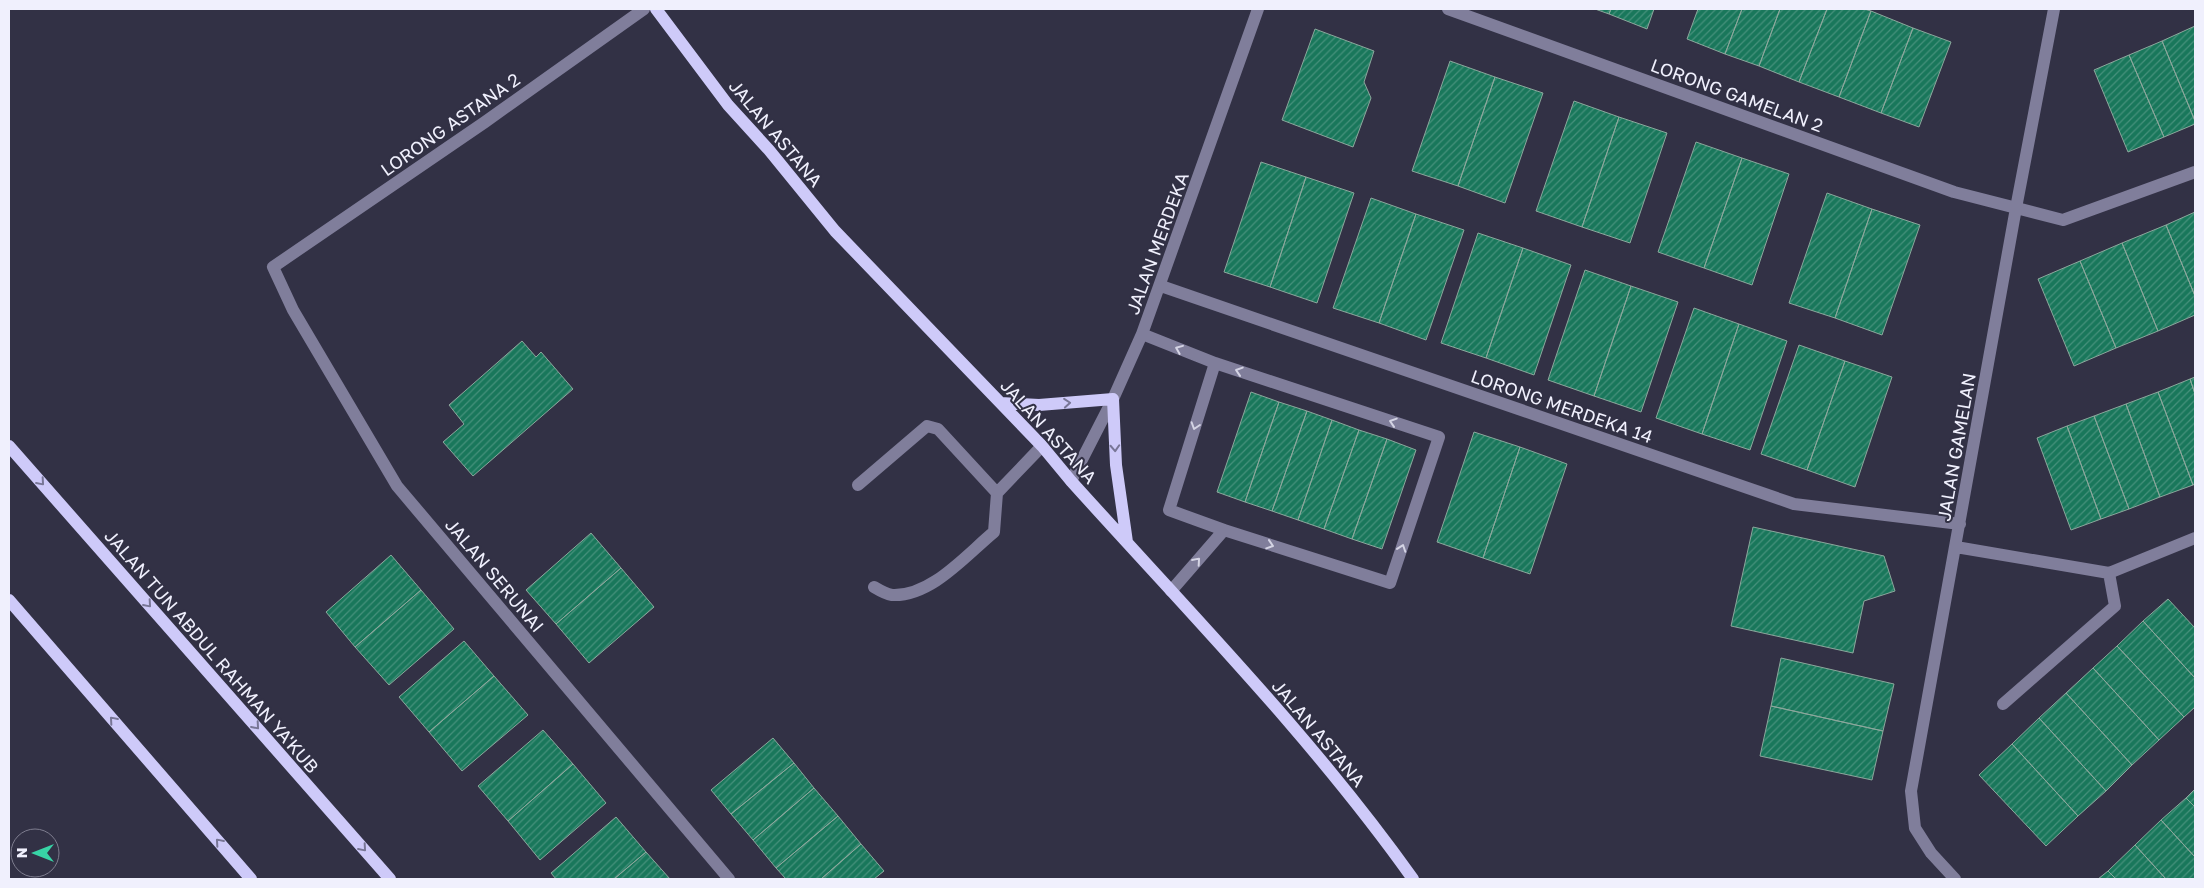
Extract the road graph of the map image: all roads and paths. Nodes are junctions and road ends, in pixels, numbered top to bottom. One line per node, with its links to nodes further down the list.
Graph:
1 (644, 9): 8 (street, LORONG ASTANA 2)
2 (656, 9): 13 (main road, JALAN ASTANA)
3 (1258, 9): 9 (street, JALAN MERDEKA)
4 (1448, 9): 7 (street, LORONG GAMELAN 2)
5 (2054, 9): 7 (street, JALAN GAMELAN)
6 (2195, 172): 7 (street, LORONG GAMELAN 2)
7 (2016, 208): 19 (street, JALAN GAMELAN)
8 (273, 267): 31 (street, JALAN SERUNAI)
9 (1161, 286): 10 (street, JALAN MERDEKA); 19 (street, LORONG MERDEKA 14)
10 (1142, 334): 11 (street, one-way to 10); 12 (street, JALAN MERDEKA)
11 (1215, 363): 20 (street, one-way to 20); 20 (street, one-way to 11)
12 (1113, 400): 13 (main road, one-way to 12); 16 (street, JALAN MERDEKA); 22 (main road, one-way to 22)
13 (1000, 403): 15 (main road, JALAN ASTANA)
14 (9, 446): 30 (main road, JALAN TUN ABDUL RAHMAN YA'KUB, one-way to 30)
15 (1042, 446): 16 (main road, JALAN ASTANA); 18 (street)
16 (1071, 482): 22 (main road, JALAN ASTANA)
17 (858, 485): 18 (street)
18 (997, 493): 25 (street)
19 (1960, 524): 23 (street, JALAN GAMELAN)
20 (1224, 530): 26 (street, one-way to 20)
21 (2195, 538): 24 (street)
22 (1126, 542): 26 (main road, JALAN ASTANA)
23 (1956, 547): 24 (street); 33 (street, JALAN GAMELAN)
24 (2109, 573): 28 (street)
25 (874, 587)
26 (1170, 591): 32 (main road, JALAN ASTANA)
27 (9, 600): 29 (main road, one-way to 27)
28 (2003, 704)
29 (251, 879)
30 (390, 879)
31 (729, 879)
32 (1413, 879)
33 (1955, 879)

